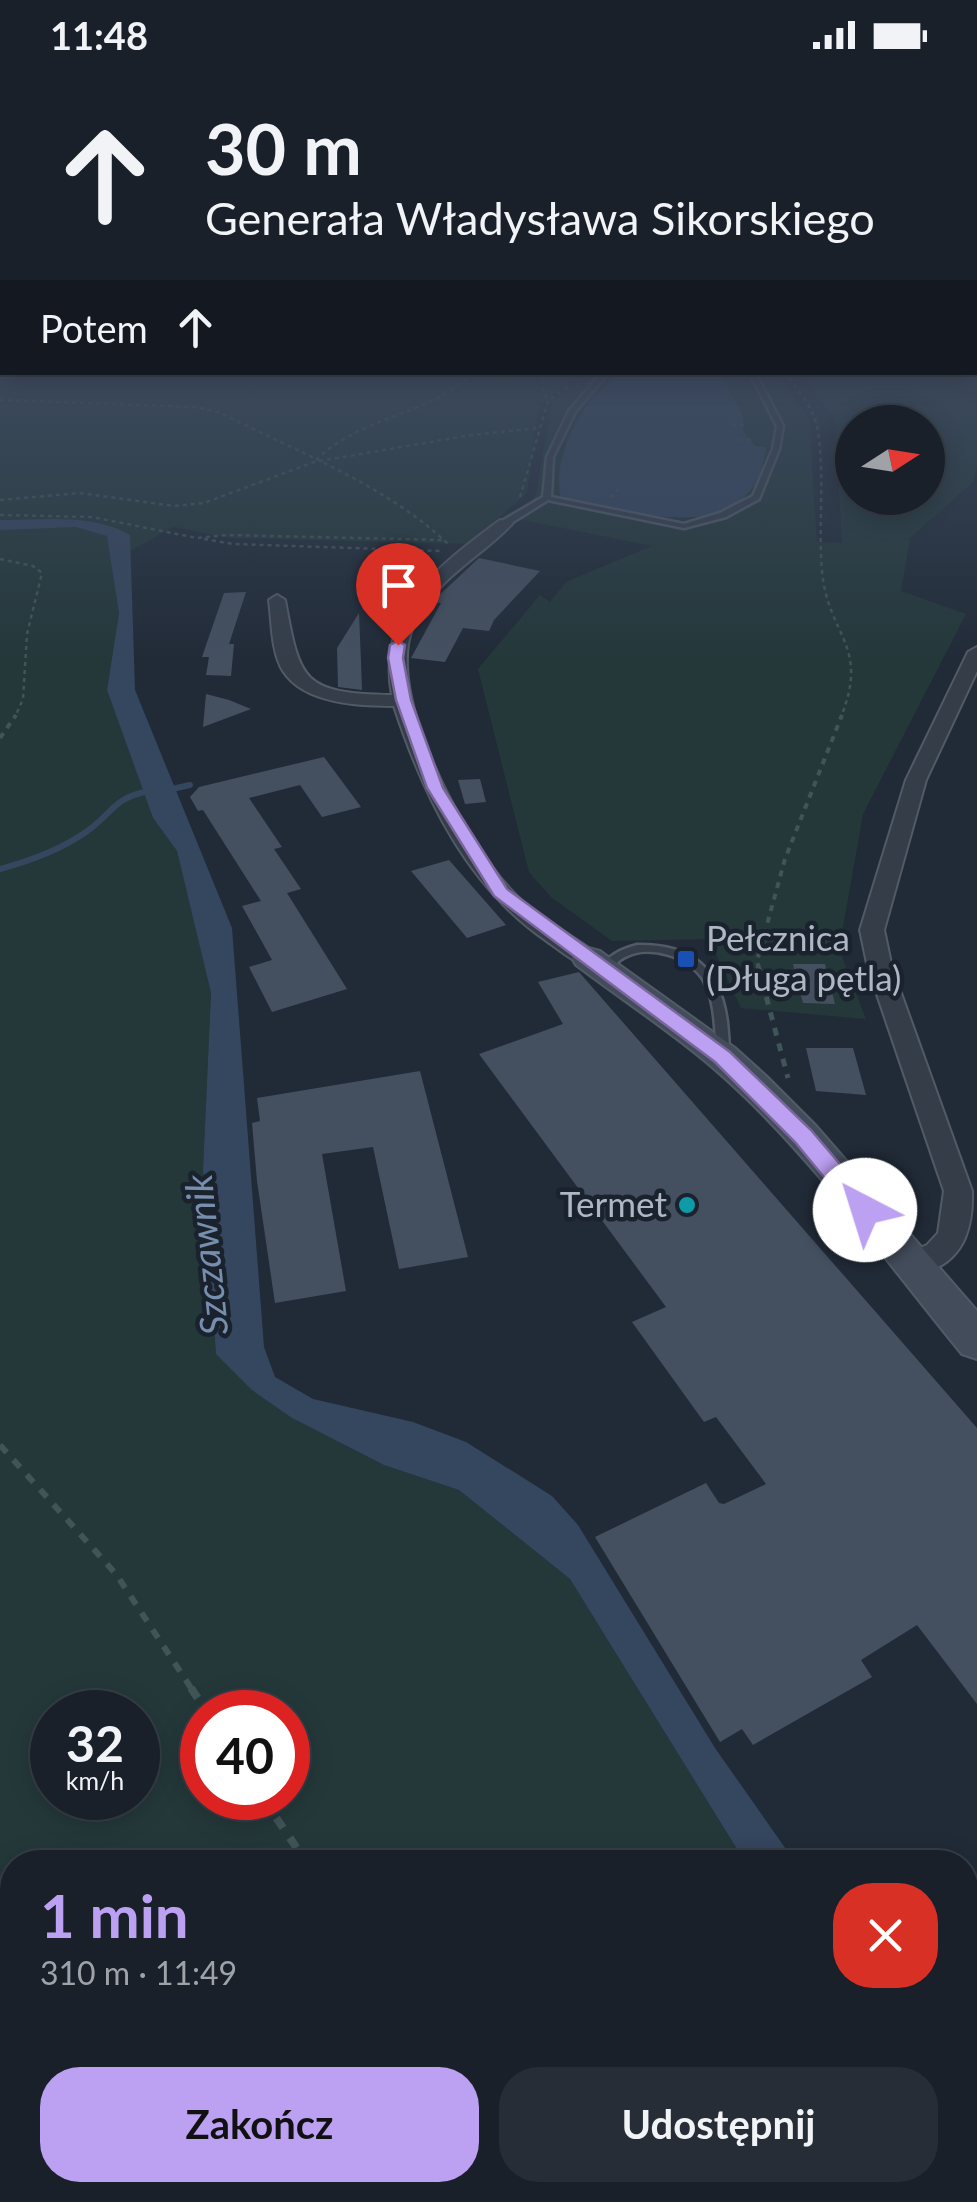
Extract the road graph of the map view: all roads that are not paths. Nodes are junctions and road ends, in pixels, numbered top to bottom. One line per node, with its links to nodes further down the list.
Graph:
1 (550, 461): 3 (lane)
2 (771, 461): 3 (lane)
3 (546, 498): 4 (lane)
4 (506, 523): 7 (street)
5 (276, 600): 7 (street)
6 (977, 652): 10 (street)
7 (404, 700): 8 (street)
8 (596, 964): 9 (street); 9 (lane)
9 (723, 1057): 10 (street)
10 (913, 1265): 11 (street)
11 (976, 1338)

